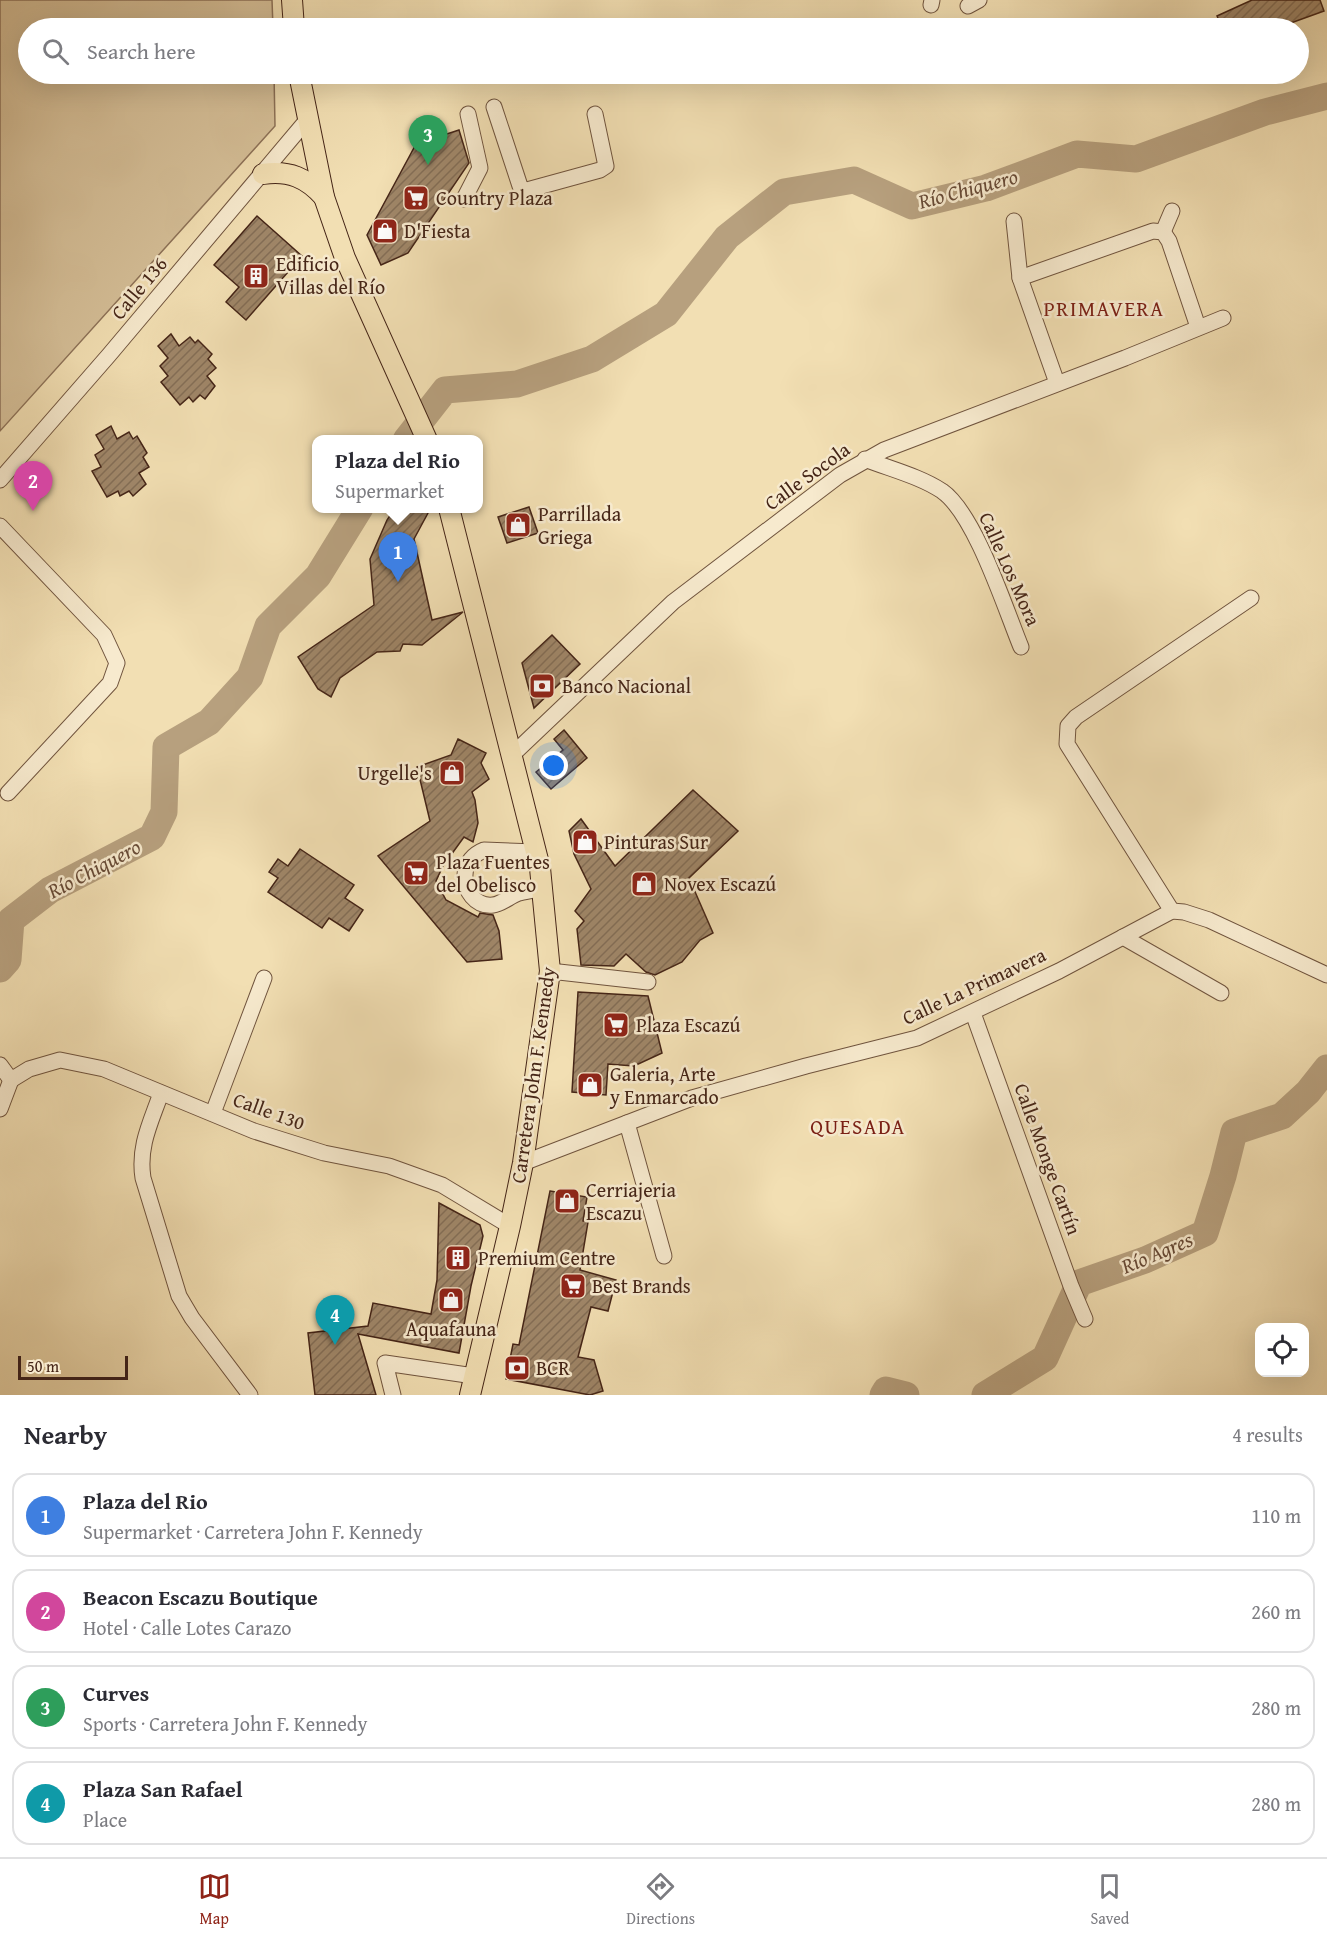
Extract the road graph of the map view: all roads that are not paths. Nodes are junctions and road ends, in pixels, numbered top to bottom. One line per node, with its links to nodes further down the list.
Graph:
1 (292, 0): 2 (main road)
2 (293, 18)
3 (300, 84): 7 (main road)
4 (494, 107): 6 (street)
5 (468, 114): 10 (street)
6 (595, 114)
7 (307, 120): 8 (street, Calle 136); 9 (main road)
8 (263, 174): 9 (main road); 20 (street, Calle 136)
9 (324, 197): 18 (main road)
10 (464, 199)
11 (1172, 211): 13 (street)
12 (1014, 221): 14 (street)
13 (1163, 232): 14 (street); 16 (street)
14 (1020, 278): 17 (street)
15 (1223, 318): 16 (street, Calle Socola)
16 (1198, 327): 17 (street, Calle Socola)
17 (1057, 383): 19 (street, Calle Socola)
18 (425, 435)
19 (864, 459): 24 (street, Calle Los Mora); 25 (street, Calle Socola)
20 (0, 480)
21 (450, 513): 25 (main road, Carretera John F. Kennedy)
22 (0, 526): 26 (street)
23 (1251, 598): 29 (street)
24 (1021, 647)
25 (511, 756): 27 (main road, Carretera John F. Kennedy)
26 (8, 793)
27 (536, 852): 28 (main road, Carretera John F. Kennedy); 28 (street)
28 (542, 889): 31 (main road, Carretera John F. Kennedy)
29 (1172, 911): 30 (street, Calle La Primavera); 32 (street)
30 (1123, 937): 35 (street); 36 (street, Calle La Primavera)
31 (550, 971): 34 (street); 43 (main road, Carretera John F. Kennedy)
32 (1327, 975)
33 (264, 978): 41 (street)
34 (648, 982)
35 (1221, 993)
36 (973, 1013): 42 (street, Calle La Primavera); 46 (street, Calle Monge Cartín)
37 (0, 1065): 38 (street)
38 (11, 1080): 39 (street, Calle 130); 40 (street)
39 (161, 1092): 41 (street, Calle 130); 48 (street)
40 (0, 1109)
41 (213, 1113): 44 (street, Calle 130)
42 (627, 1123): 43 (street, Calle La Primavera); 45 (street)
43 (523, 1163): 44 (main road, Carretera John F. Kennedy)
44 (510, 1226): 47 (main road, Carretera John F. Kennedy)
45 (664, 1256)
46 (1085, 1319)
47 (475, 1390): 49 (street)
48 (250, 1395)
49 (393, 1395)

